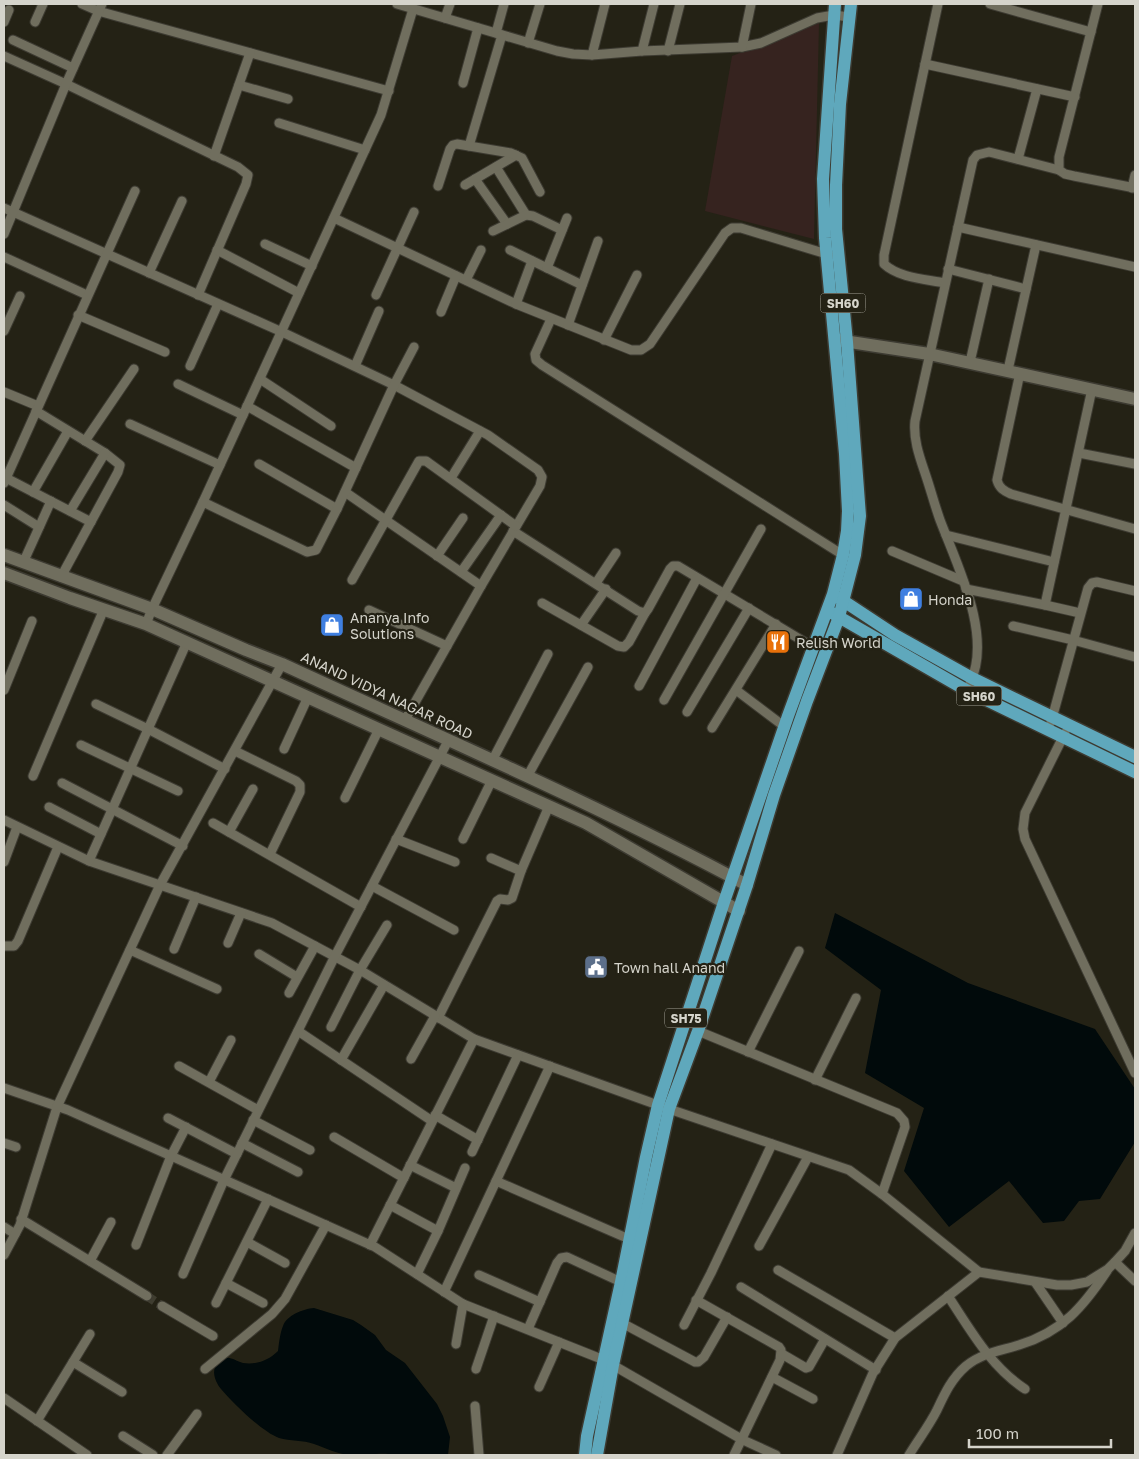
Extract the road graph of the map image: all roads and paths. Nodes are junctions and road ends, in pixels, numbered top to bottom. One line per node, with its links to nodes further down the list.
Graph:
1 (43, 4): 23 (street)
2 (82, 4): 16 (street)
3 (397, 4): 15 (street)
4 (450, 4): 21 (street)
5 (504, 4): 26 (street)
6 (540, 4): 28 (street)
7 (605, 4): 33 (street)
8 (654, 4): 30 (street)
9 (680, 4): 31 (street)
10 (750, 4): 29 (street)
11 (851, 4): 20 (main road, SH60)
12 (938, 4): 35 (street)
13 (990, 4): 17 (street)
14 (1098, 4): 25 (street)
15 (409, 6): 21 (street); 41 (street)
16 (100, 8): 32 (street); 36 (street)
17 (1021, 8): 25 (street)
18 (9, 10): 22 (street)
19 (835, 10): 20 (street); 29 (street); 79 (main road, SH60)
20 (849, 17): 79 (main road, SH60)
21 (446, 18): 24 (street)
22 (4, 22)
23 (35, 22)
24 (478, 28): 26 (street); 38 (street)
25 (1091, 32): 42 (street)
26 (499, 34): 28 (street); 45 (street)
27 (13, 40): 36 (street)
28 (528, 43): 33 (street)
29 (742, 47): 31 (street)
30 (642, 51): 31 (street); 33 (street)
31 (668, 51)
32 (250, 53): 39 (street); 41 (street)
33 (592, 55)
34 (4, 56): 37 (street)
35 (926, 64): 40 (street); 91 (street)
36 (73, 68): 37 (street)
37 (66, 84): 48 (street); 61 (street)
38 (463, 84)
39 (239, 85): 43 (street); 48 (street)
40 (1037, 89): 42 (street); 49 (street)
41 (388, 91): 46 (street)
42 (1075, 97): 51 (street)
43 (288, 99)
44 (279, 123): 46 (street)
45 (470, 146): 47 (street); 55 (street)
46 (365, 150): 64 (street)
47 (516, 155): 50 (street); 58 (street)
48 (214, 156): 75 (street)
49 (1018, 159): 51 (street); 67 (street)
50 (496, 167): 53 (street); 63 (street)
51 (1059, 170): 56 (street)
52 (1135, 175): 56 (street)
53 (476, 179): 54 (street); 66 (street)
54 (465, 185)
55 (438, 186)
56 (1134, 188)
57 (135, 191): 78 (street)
58 (540, 192)
59 (182, 200): 86 (street)
60 (4, 208): 61 (street)
61 (14, 212): 70 (street); 78 (street)
62 (414, 212): 74 (street)
63 (526, 215): 66 (street); 68 (street)
64 (334, 218): 74 (street); 82 (street)
65 (567, 218): 68 (street)
66 (506, 224): 69 (street)
67 (958, 227): 73 (street); 85 (street)
68 (562, 230): 84 (street)
69 (493, 231)
70 (4, 234)
71 (598, 241): 92 (street)
72 (265, 244): 82 (street)
73 (1036, 245): 83 (street); 93 (street)
74 (398, 248): 88 (street); 97 (street)
75 (217, 250): 94 (street); 96 (street)
76 (481, 250): 89 (street)
77 (510, 250): 81 (street)
78 (106, 254): 86 (street); 95 (street)
79 (833, 256): 108 (street); 109 (main road, SH60)
80 (4, 257): 95 (street)
81 (532, 260): 84 (street); 100 (street)
82 (312, 266): 94 (street)
83 (1135, 267)
84 (547, 268): 92 (street)
85 (948, 269): 90 (street); 91 (street)
86 (149, 273): 96 (street)
87 (638, 275): 108 (street)
88 (456, 276): 89 (street); 102 (street)
89 (466, 280): 100 (street)
90 (988, 280): 93 (street); 113 (street)
91 (946, 283): 112 (street)
92 (582, 285): 105 (street)
93 (1026, 289): 117 (street)
94 (299, 293): 107 (street)
95 (88, 295): 103 (street)
96 (198, 295): 99 (street)
97 (376, 295)
98 (20, 296): 106 (street)
99 (218, 304): 107 (street); 114 (street)
100 (516, 304): 104 (street)
101 (379, 311): 115 (street)
102 (442, 312)
103 (78, 316): 111 (street); 124 (street)
104 (551, 319): 105 (street); 159 (street)
105 (568, 325): 108 (street)
106 (4, 331)
107 (282, 332): 115 (street); 118 (street)
108 (604, 340)
109 (841, 341): 112 (main road); 159 (main road, SH60); 175 (main road, SH60)
110 (414, 347): 120 (street)
111 (165, 352)
112 (929, 354): 113 (main road); 155 (street)
113 (970, 362): 117 (main road)
114 (190, 366)
115 (355, 366): 120 (street)
116 (134, 370): 130 (street)
117 (1014, 372): 121 (main road); 145 (street)
118 (260, 379): 125 (street); 127 (street)
119 (178, 384): 125 (street)
120 (394, 385): 129 (street); 136 (street)
121 (1092, 389): 123 (main road); 131 (street)
122 (4, 392): 124 (street)
123 (1135, 399)
124 (37, 409): 128 (street); 138 (street)
125 (245, 411): 135 (street); 136 (street)
126 (130, 424): 135 (street)
127 (331, 426)
128 (68, 431): 130 (street); 139 (street)
129 (480, 431): 137 (street); 152 (street)
130 (85, 441): 132 (street)
131 (1079, 452): 134 (street); 145 (street)
132 (105, 453): 146 (street); 150 (street)
133 (259, 464): 144 (street)
134 (1135, 464)
135 (220, 465): 142 (street)
136 (356, 468): 140 (street)
137 (451, 478): 147 (street); 149 (street)
138 (5, 481): 139 (street)
139 (34, 492): 141 (street)
140 (345, 492): 144 (street); 149 (street)
141 (51, 501): 146 (street); 151 (street)
142 (203, 502): 144 (street); 178 (street)
143 (4, 505): 151 (street)
144 (337, 508)
145 (1067, 510): 154 (street); 161 (street)
146 (70, 511): 150 (street)
147 (501, 515): 152 (street); 163 (street)
148 (463, 518): 160 (street)
149 (385, 520): 160 (street); 167 (street)
150 (91, 522): 165 (street)
151 (40, 527): 162 (street)
152 (515, 528): 168 (street); 170 (street)
153 (761, 529): 173 (street)
154 (1135, 529)
155 (946, 535): 161 (street); 169 (street)
156 (892, 551): 169 (street)
157 (616, 553): 168 (street)
158 (4, 555): 162 (main road, ANAND VIDYA NAGAR ROAD)
159 (843, 555): 174 (main road, SH60)
160 (437, 556): 163 (street)
161 (1054, 562): 177 (street)
162 (23, 563): 165 (main road, ANAND VIDYA NAGAR ROAD)
163 (461, 572): 170 (street)
164 (4, 573): 180 (main road)
165 (61, 577): 178 (main road, ANAND VIDYA NAGAR ROAD)
166 (697, 578): 173 (street); 183 (street); 201 (street)
167 (352, 580)
168 (596, 582): 171 (street)
169 (965, 585): 177 (street); 199 (street)
170 (481, 586): 193 (street)
171 (606, 589): 183 (street); 189 (street)
172 (1135, 592): 184 (street)
173 (724, 593): 179 (street); 206 (street)
174 (833, 594): 175 (main road, SH60); 182 (main road, SH75)
175 (845, 601): 185 (main road, SH75); 199 (main road, SH60)
176 (542, 603): 189 (street)
177 (1045, 605): 184 (street)
178 (152, 608): 187 (street); 197 (main road, ANAND VIDYA NAGAR ROAD)
179 (749, 608): 188 (street); 208 (street)
180 (104, 609): 187 (main road); 228 (street)
181 (369, 610): 193 (street)
182 (827, 610): 185 (main road, SH60); 194 (main road, SH75)
183 (645, 613): 189 (street)
184 (1080, 613): 191 (street)
185 (839, 617): 204 (main road, SH60); 255 (main road, SH75)
186 (32, 621): 202 (street)
187 (146, 624): 192 (main road)
188 (776, 624): 194 (street); 203 (street)
189 (581, 625)
190 (1013, 626): 191 (street)
191 (1073, 640): 196 (street); 209 (street)
192 (187, 642): 200 (main road); 214 (street)
193 (447, 646): 210 (street)
194 (813, 646): 212 (main road, SH75)
195 (548, 654): 224 (street)
196 (1135, 657)
197 (282, 664): 200 (street); 210 (main road, ANAND VIDYA NAGAR ROAD)
198 (588, 667): 229 (street)
199 (972, 678): 204 (street); 209 (main road, SH60)
200 (273, 681): 205 (main road); 221 (street)
201 (639, 686)
202 (4, 690)
203 (736, 690): 212 (street); 213 (street)
204 (966, 690): 216 (main road, SH60)
205 (308, 697): 215 (main road); 220 (street)
206 (664, 700)
207 (96, 704): 214 (street)
208 (687, 712)
209 (1053, 717): 211 (main road, SH60); 216 (street)
210 (405, 720): 218 (main road, ANAND VIDYA NAGAR ROAD)
211 (1068, 725): 217 (street); 223 (main road, SH60)
212 (784, 727): 253 (main road, SH75)
213 (712, 728)
214 (148, 729): 225 (street); 226 (street)
215 (379, 729): 222 (main road); 234 (street)
216 (1048, 731): 217 (main road, SH60)
217 (1062, 738): 227 (main road, SH60); 290 (street)
218 (448, 740): 222 (street); 224 (main road, ANAND VIDYA NAGAR ROAD)
219 (81, 745): 225 (street)
220 (284, 749)
221 (234, 751): 226 (street); 247 (street)
222 (440, 757): 230 (main road); 243 (street)
223 (1135, 757)
224 (492, 761): 229 (main road, ANAND VIDYA NAGAR ROAD)
225 (130, 769): 233 (street); 237 (street)
226 (225, 769): 245 (street)
227 (1135, 772)
228 (33, 776)
229 (526, 777): 253 (main road, ANAND VIDYA NAGAR ROAD)
230 (492, 780): 236 (main road); 244 (street)
231 (62, 783): 237 (street)
232 (253, 789): 241 (street)
233 (178, 791)
234 (345, 798)
235 (49, 806): 242 (street)
236 (549, 806): 252 (street); 258 (main road)
237 (112, 810): 242 (street); 245 (street)
238 (4, 820): 240 (street)
239 (213, 823): 241 (street)
240 (17, 827): 246 (street); 250 (street)
241 (229, 832): 247 (street)
242 (101, 834): 249 (street)
243 (396, 839): 251 (street); 256 (street)
244 (463, 839)
245 (182, 846): 254 (street)
246 (58, 847): 249 (street); 265 (street)
247 (270, 854): 259 (street)
248 (491, 858): 252 (street)
249 (89, 861): 254 (street)
250 (4, 862)
251 (455, 862)
252 (522, 871): 278 (street)
253 (733, 877): 255 (main road, ANAND VIDYA NAGAR ROAD); 258 (main road, SH75)
254 (160, 885): 257 (street); 268 (street)
255 (747, 885): 260 (main road, SH75)
256 (372, 886): 259 (street); 263 (street)
257 (196, 898): 261 (street); 267 (street)
258 (724, 902): 260 (main road); 295 (main road, SH75)
259 (361, 906): 271 (street)
260 (739, 910): 281 (main road, SH75)
261 (241, 913): 264 (street); 266 (street)
262 (386, 926): 272 (street)
263 (454, 930)
264 (228, 943)
265 (4, 946)
266 (315, 946): 271 (street); 273 (street)
267 (174, 949)
268 (130, 950): 275 (street); 294 (street)
269 (799, 951): 284 (street)
270 (259, 954): 273 (street)
271 (335, 956): 272 (street); 280 (street)
272 (360, 970): 274 (street); 279 (street)
273 (297, 977): 276 (street)
274 (384, 985): 278 (street); 287 (street)
275 (217, 989)
276 (289, 993)
277 (856, 998): 291 (street)
278 (436, 1017): 282 (street); 286 (street)
279 (332, 1027)
280 (298, 1031): 287 (street); 296 (street)
281 (698, 1031): 284 (street); 295 (main road, SH75)
282 (474, 1039): 285 (street); 298 (street)
283 (231, 1040): 292 (street)
284 (748, 1052): 291 (street)
285 (518, 1055): 289 (street); 302 (street)
286 (411, 1059)
287 (341, 1060): 298 (street)
288 (179, 1066): 292 (street)
289 (550, 1066): 295 (street); 317 (street)
290 (1135, 1072)
291 (815, 1080): 319 (street)
292 (209, 1082): 296 (street)
293 (4, 1088): 294 (street)
294 (57, 1107): 310 (street); 322 (street)
295 (664, 1107): 305 (street); 329 (main road, SH75); 360 (main road, SH75)
296 (258, 1110): 299 (street)
297 (168, 1118): 300 (street)
298 (434, 1118): 302 (street); 312 (street)
299 (253, 1120): 303 (street); 307 (street)
300 (186, 1127): 309 (street); 310 (street)
301 (334, 1137): 315 (street)
302 (478, 1140): 308 (street)
303 (242, 1142): 309 (street); 314 (street)
304 (4, 1143): 306 (street)
305 (772, 1144): 311 (street); 352 (street)
306 (16, 1147)
307 (310, 1150)
308 (472, 1152)
309 (237, 1154): 316 (street)
310 (171, 1156): 316 (street); 332 (street)
311 (808, 1157): 319 (street); 333 (street)
312 (410, 1165): 315 (street); 318 (street)
313 (465, 1168): 318 (street)
314 (298, 1172)
315 (404, 1178): 321 (street)
316 (224, 1180): 320 (street); 341 (street)
317 (496, 1181): 329 (street); 349 (street)
318 (456, 1188): 326 (street)
319 (882, 1194): 340 (street)
320 (268, 1200): 324 (street); 330 (street)
321 (390, 1206): 326 (street); 331 (street)
322 (21, 1219): 328 (street); 335 (street)
323 (111, 1222): 335 (street)
324 (326, 1225): 331 (street); 374 (street)
325 (4, 1227): 328 (street)
326 (438, 1231): 342 (street)
327 (1135, 1232): 336 (street)
328 (15, 1234): 334 (street)
329 (629, 1239): 345 (main road, SH75)
330 (247, 1242): 337 (street); 347 (street)
331 (370, 1244): 342 (street)
332 (136, 1245)
333 (759, 1246)
334 (4, 1255)
335 (90, 1261): 350 (street)
336 (1115, 1262): 338 (street); 344 (street)
337 (285, 1263)
338 (1108, 1269): 346 (street); 361 (street)
339 (778, 1270): 366 (street)
340 (979, 1272): 346 (street); 351 (street)
341 (183, 1274)
342 (417, 1274): 349 (street)
343 (479, 1275): 353 (street)
344 (1135, 1281)
345 (621, 1282): 353 (street); 373 (main road, SH75)
346 (1035, 1282): 361 (street)
347 (226, 1283): 354 (street); 355 (street)
348 (741, 1287): 367 (street)
349 (444, 1292): 356 (street)
350 (147, 1296)
351 (948, 1296): 366 (street); 371 (street)
352 (696, 1300): 359 (street); 362 (street)
353 (540, 1302): 363 (street)
354 (216, 1303)
355 (263, 1303)
356 (463, 1304): 358 (street); 369 (street)
357 (162, 1306): 365 (street)
358 (494, 1316): 363 (street); 375 (street)
359 (728, 1318): 360 (street); 370 (street)
360 (622, 1323): 373 (main road, SH75)
361 (1063, 1323): 371 (street)
362 (684, 1325)
363 (528, 1329): 368 (street)
364 (90, 1334): 372 (street)
365 (213, 1336)
366 (895, 1338): 376 (street)
367 (825, 1339): 370 (street); 376 (street)
368 (558, 1342): 373 (street); 378 (street)
369 (456, 1344)
370 (782, 1354): 377 (street)
371 (987, 1354): 379 (street); 397 (street)
372 (73, 1362): 380 (street); 385 (street)
373 (609, 1362): 387 (street); 392 (main road, SH75); 393 (main road, SH75)
374 (205, 1369)
375 (476, 1369)
376 (876, 1370): 396 (street)
377 (772, 1377): 382 (street); 387 (street)
378 (539, 1387)
379 (1025, 1389)
380 (122, 1392)
381 (4, 1398): 385 (street)
382 (813, 1399)
383 (475, 1406): 391 (street)
384 (197, 1414): 388 (street)
385 (37, 1421): 389 (street)
386 (123, 1436): 390 (street)
387 (743, 1440): 394 (street); 395 (street)
388 (172, 1454)
389 (88, 1455)
390 (153, 1455)
391 (479, 1455)
392 (585, 1455)
393 (597, 1455)
394 (734, 1455)
395 (776, 1455)
396 (837, 1455)
397 (909, 1455)

